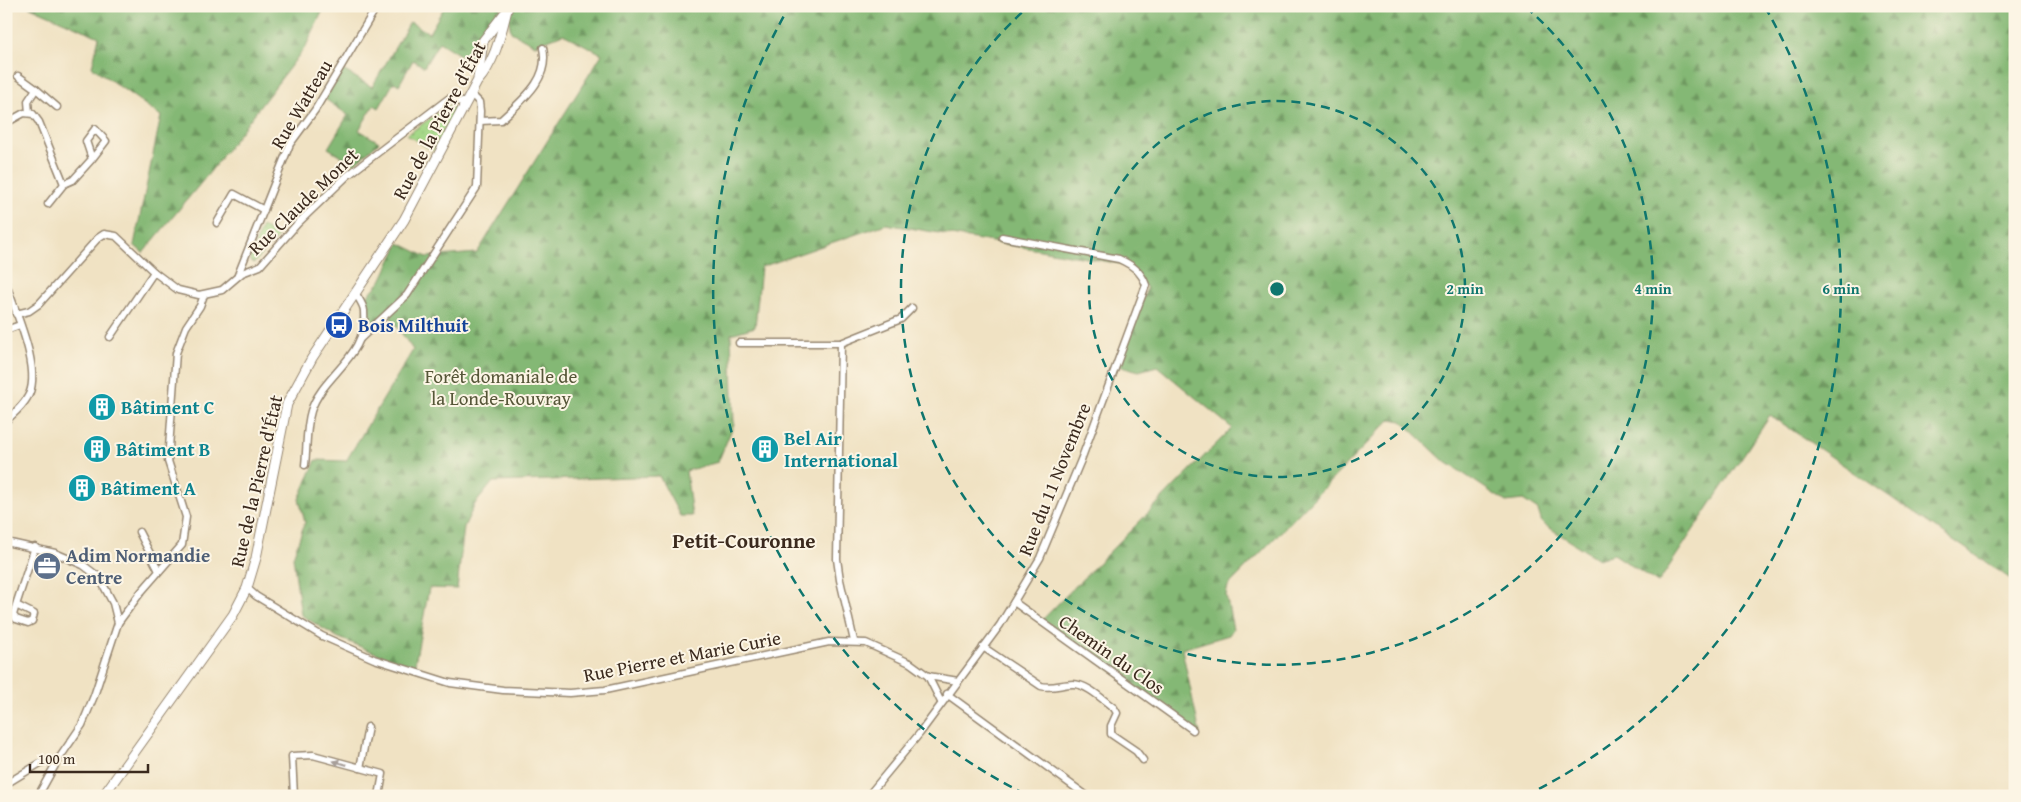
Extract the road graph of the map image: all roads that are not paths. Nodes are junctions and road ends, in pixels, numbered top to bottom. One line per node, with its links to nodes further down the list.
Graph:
1 (378, 6): 16 (street, Rue Watteau)
2 (508, 8): 5 (street, Rue de la Pierre d'État); 5 (street)
3 (543, 48): 11 (street)
4 (18, 76): 6 (street)
5 (477, 82): 7 (street, Rue de la Pierre d'État)
6 (36, 89): 9 (street); 10 (street)
7 (471, 94): 8 (street, Rue de la Pierre d'État); 11 (street)
8 (466, 103): 20 (street, Rue Claude Monet); 22 (street, Rue de la Pierre d'État)
9 (57, 107)
10 (29, 113): 12 (street); 14 (street)
11 (480, 121): 29 (street)
12 (6, 124)
13 (92, 159): 14 (street)
14 (64, 184): 15 (street)
15 (48, 204)
16 (264, 210): 17 (street); 20 (street, Rue Watteau)
17 (217, 223)
18 (1002, 237): 39 (street, Rue du 11 Novembre)
19 (154, 272): 23 (street); 25 (street); 28 (street)
20 (237, 279): 23 (street, Rue Claude Monet)
21 (6, 284): 25 (street)
22 (356, 294): 29 (street); 38 (street, Rue de la Pierre d'État)
23 (204, 295): 37 (street)
24 (912, 308): 31 (street)
25 (16, 314): 26 (street)
26 (20, 325): 27 (street); 32 (street)
27 (6, 330)
28 (110, 336)
29 (361, 338): 33 (street)
30 (739, 343): 31 (street)
31 (841, 344): 42 (street)
32 (6, 421)
33 (305, 465)
34 (139, 532): 37 (street)
35 (6, 542): 36 (street)
36 (35, 548): 40 (street); 41 (street)
37 (159, 571): 41 (street)
38 (247, 588): 42 (street, Rue Pierre et Marie Curie); 55 (street, Rue de la Pierre d'État)
39 (1014, 602): 43 (street, Rue du 11 Novembre); 49 (street, Chemin du Clos)
40 (16, 606)
41 (118, 622): 50 (street)
42 (854, 641): 44 (street, Rue Pierre et Marie Curie)
43 (983, 647): 45 (street, Rue du 11 Novembre); 51 (street)
44 (928, 676): 45 (street, Rue Pierre et Marie Curie); 47 (street, Rue Pierre et Marie Curie)
45 (958, 681): 46 (street, Rue du 11 Novembre)
46 (948, 694): 47 (street, Rue du 11 Novembre); 59 (street)
47 (941, 702): 58 (street, Rue du 11 Novembre)
48 (368, 726): 52 (street)
49 (1192, 730)
50 (58, 760): 53 (street); 54 (street)
51 (1143, 760)
52 (360, 768): 56 (street, one-way to 56); 57 (street)
53 (6, 784)
54 (38, 796)
55 (103, 796)
56 (294, 796)
57 (379, 796)
58 (868, 796)
59 (1087, 796)

